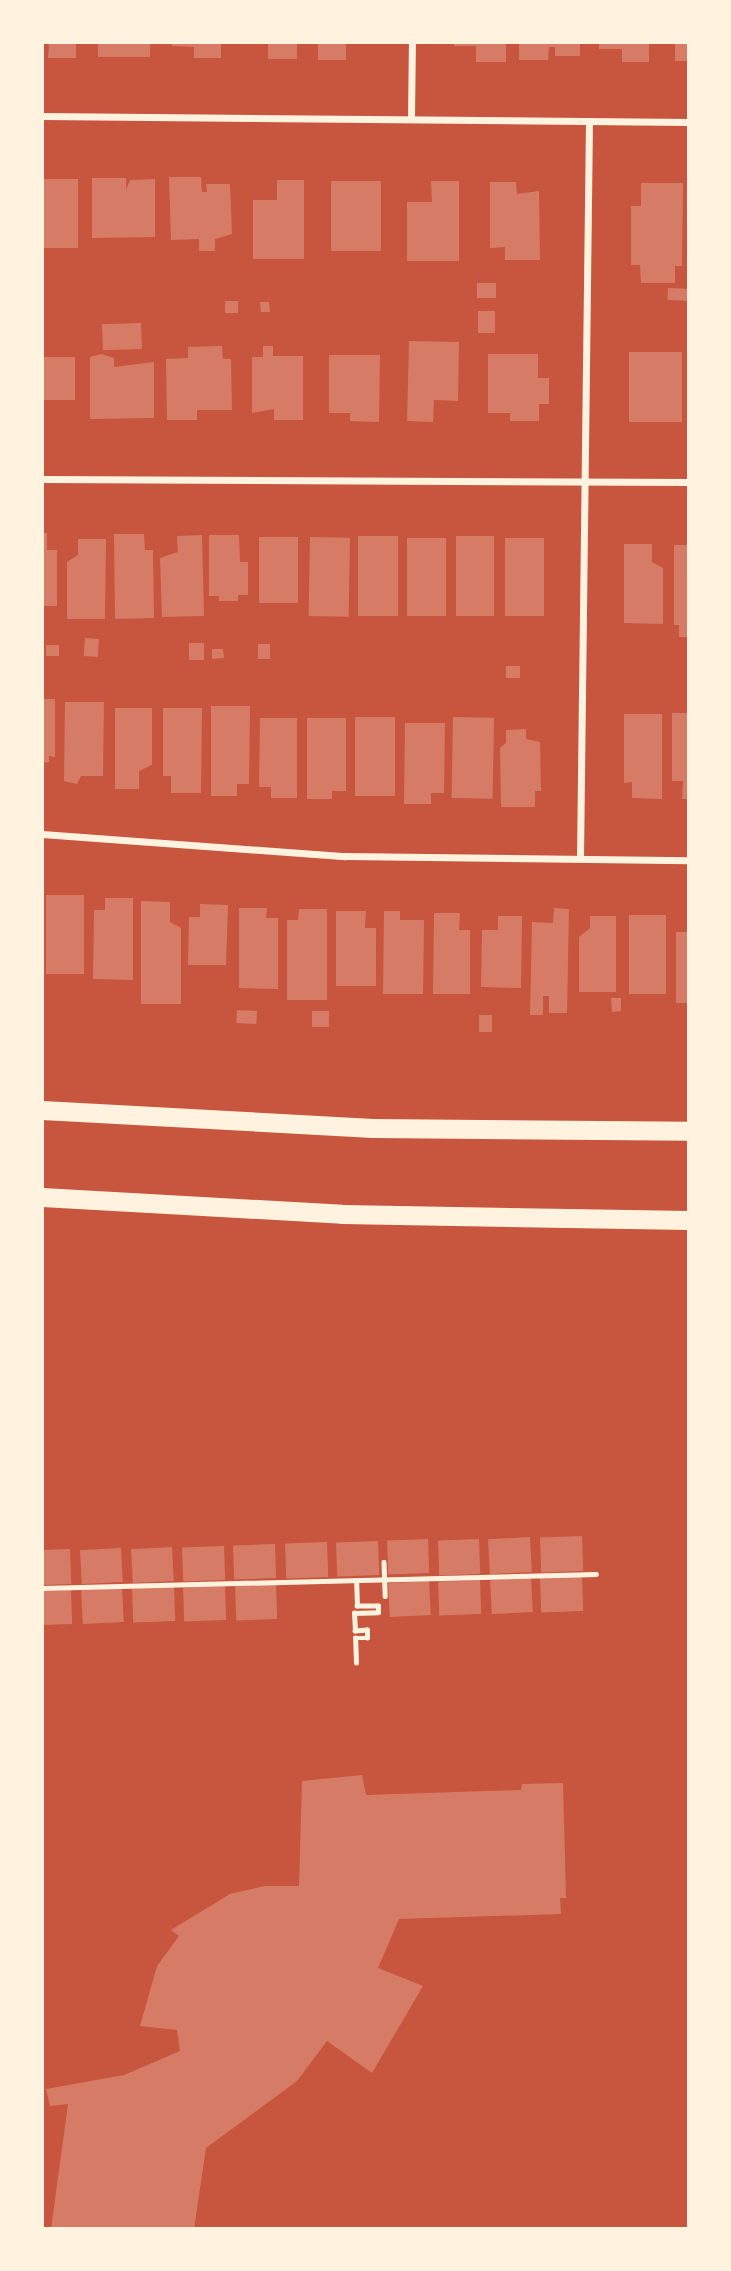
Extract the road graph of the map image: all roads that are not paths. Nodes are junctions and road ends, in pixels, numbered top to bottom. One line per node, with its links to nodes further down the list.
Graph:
1 (412, 42): 3 (street)
2 (42, 116): 3 (street)
3 (411, 119): 4 (street)
4 (589, 121): 5 (street); 7 (street)
5 (689, 122)
6 (42, 479): 7 (street)
7 (587, 482): 8 (street); 10 (street)
8 (689, 482)
9 (42, 834): 10 (street)
10 (580, 858): 11 (street)
11 (689, 860)
12 (42, 1110): 13 (highway)
13 (689, 1131)
14 (42, 1197): 15 (highway)
15 (689, 1220)

